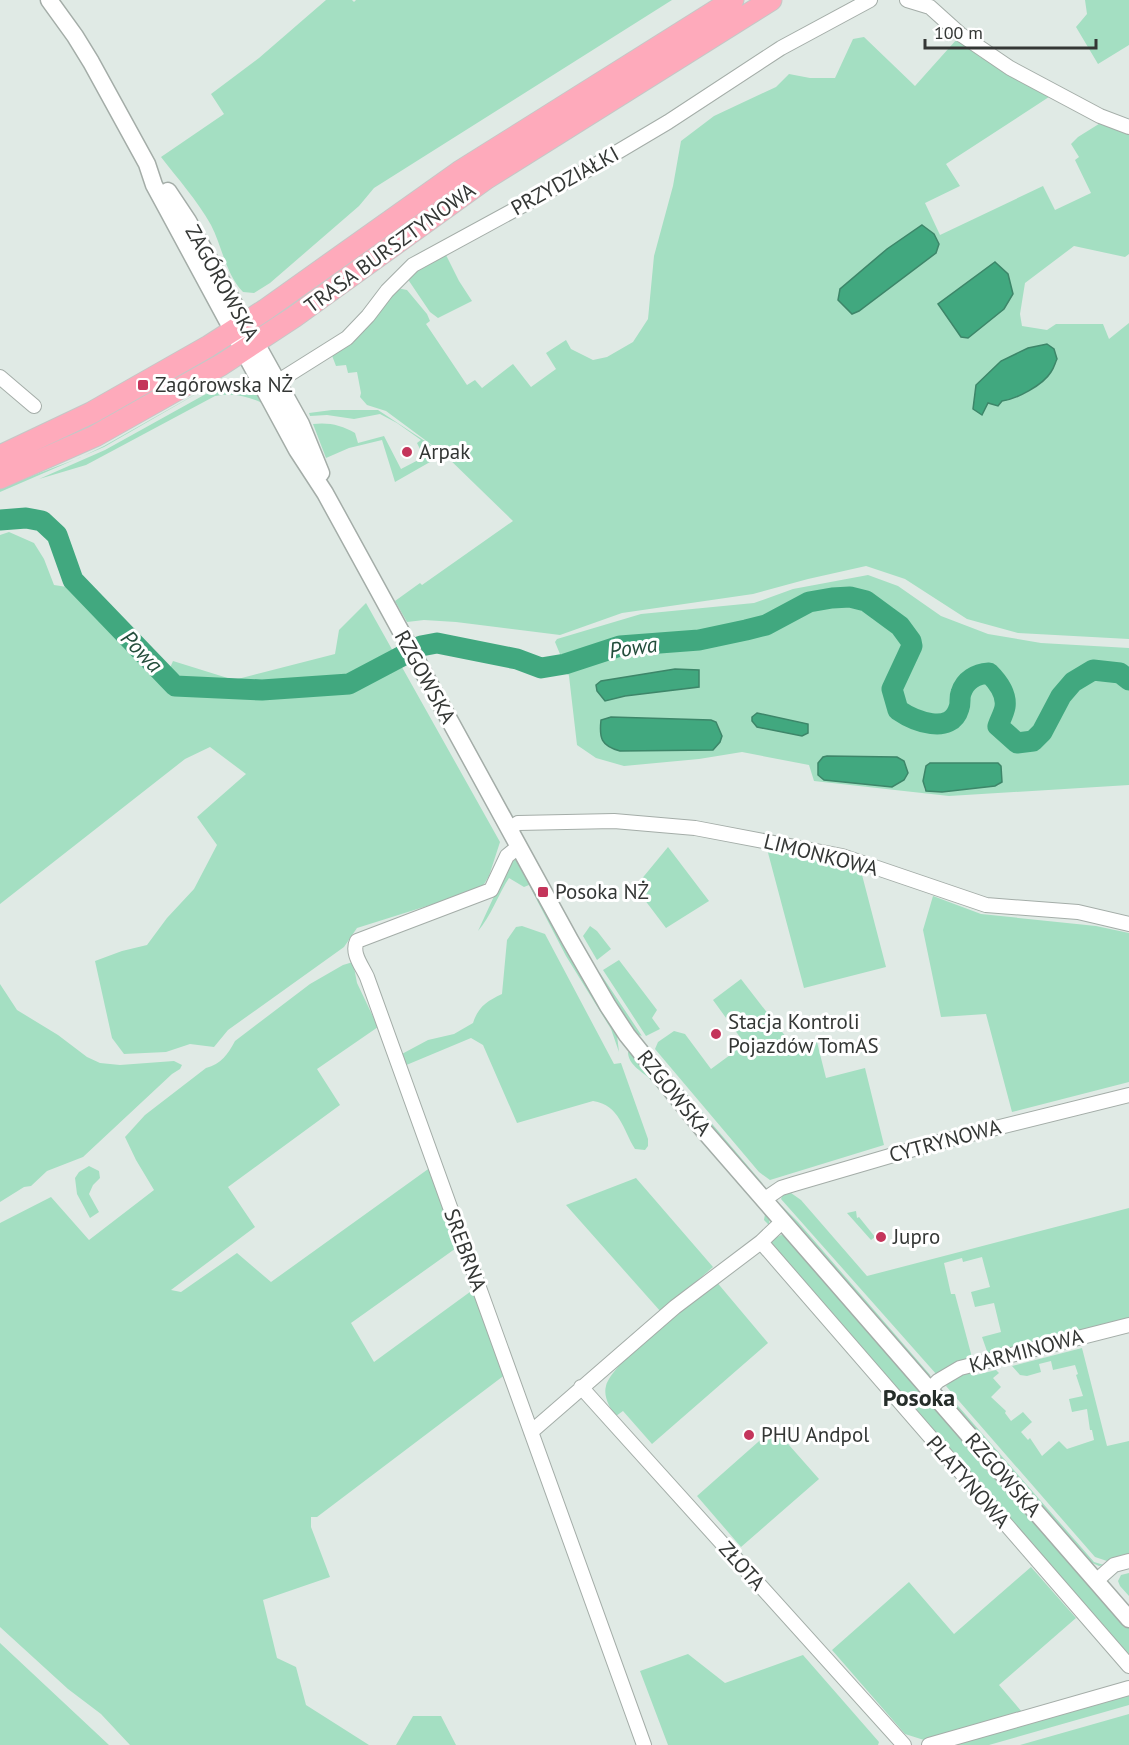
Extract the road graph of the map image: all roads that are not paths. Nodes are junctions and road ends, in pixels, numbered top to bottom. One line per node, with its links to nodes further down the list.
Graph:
1 (49, 0): 7 (street, ZAGÓROWSKA)
2 (733, 0): 7 (main road, TRASA BURSZTYNOWA)
3 (771, 0): 8 (main road, TRASA BURSZTYNOWA)
4 (870, 0): 10 (street, PRZYDZIAŁKI)
5 (907, 0): 6 (street)
6 (1129, 127)
7 (239, 327): 8 (street, ZAGÓROWSKA); 13 (main road, TRASA BURSZTYNOWA)
8 (249, 346): 10 (street, ZAGÓROWSKA); 12 (street, ZAGÓROWSKA); 14 (main road, TRASA BURSZTYNOWA)
9 (0, 376): 11 (street)
10 (277, 382): 12 (street, ZAGÓROWSKA)
11 (34, 406)
12 (284, 409): 15 (street, RZGOWSKA)
13 (0, 456)
14 (0, 478)
15 (509, 828): 16 (street, RZGOWSKA); 17 (street, LIMONKOWA)
16 (519, 846): 19 (street, RZGOWSKA); 25 (street, SREBRNA)
17 (1129, 924)
18 (1129, 1095): 19 (street, CYTRYNOWA)
19 (765, 1199): 20 (street, RZGOWSKA)
20 (783, 1221): 21 (street); 24 (street, RZGOWSKA)
21 (761, 1242): 23 (street); 29 (street, PLATYNOWA)
22 (1129, 1324): 24 (street, KARMINOWA)
23 (581, 1388): 25 (street); 32 (street, ZŁOTA)
24 (929, 1390): 27 (street, RZGOWSKA)
25 (531, 1432): 31 (street, SREBRNA)
26 (1129, 1561): 27 (street)
27 (1096, 1581): 28 (street, RZGOWSKA)
28 (1129, 1619)
29 (1129, 1666)
30 (1129, 1688): 33 (street)
31 (644, 1745)
32 (904, 1745)
33 (929, 1745)

